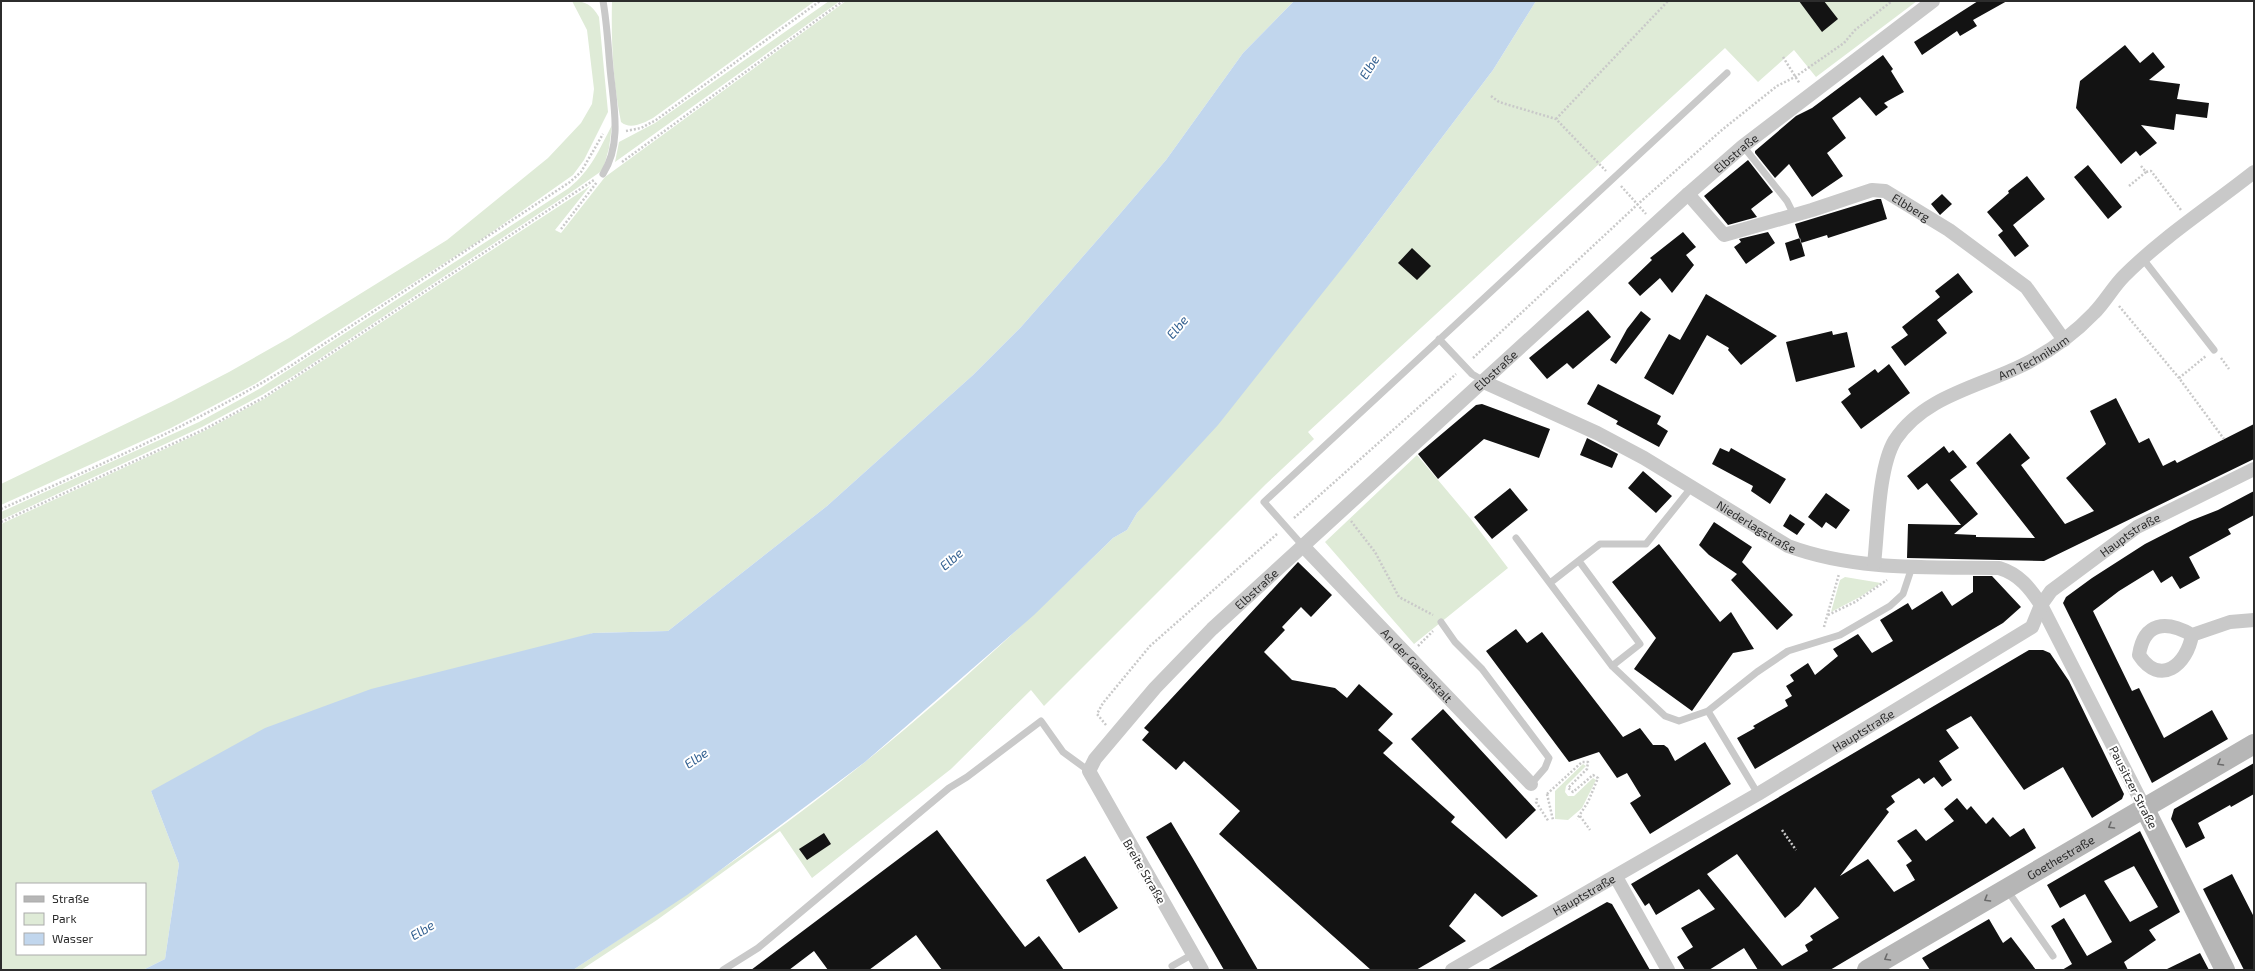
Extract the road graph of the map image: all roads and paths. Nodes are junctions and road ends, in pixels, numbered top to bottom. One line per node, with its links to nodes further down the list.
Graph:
1 (603, 1): 13 (lane)
2 (820, 1): 13 (path)
3 (843, 1): 16 (path)
4 (1668, 1): 12 (path)
5 (1892, 1): 9 (path)
6 (1933, 1): 11 (street, Elbstraße)
7 (1783, 57): 9 (path)
8 (1728, 73): 21 (lane)
9 (1795, 77): 11 (path); 34 (path)
10 (1491, 96): 12 (path)
11 (1808, 96): 15 (street, Elbstraße)
12 (1556, 119): 21 (path)
13 (615, 132): 20 (lane)
14 (599, 141): 41 (path)
15 (1743, 146): 23 (street, Elbstraße); 26 (lane)
16 (631, 156)
17 (2140, 166): 18 (path)
18 (2146, 172): 22 (path); 27 (path)
19 (2254, 172): 27 (street, Am Technikum)
20 (603, 174): 28 (path); 43 (path)
21 (1613, 178): 31 (lane)
22 (2129, 186)
23 (1688, 194): 26 (street, Elbberg); 37 (street, Elbstraße)
24 (1630, 196): 25 (path)
25 (1635, 201)
26 (1794, 215): 32 (street, Elbberg)
27 (2190, 221): 29 (street, Am Technikum)
28 (561, 229)
29 (2143, 259): 30 (street, Am Technikum); 33 (lane)
30 (2109, 295): 32 (street, Am Technikum); 36 (path)
31 (1439, 339): 34 (lane); 44 (lane)
32 (2064, 340): 49 (street, Am Technikum)
33 (2214, 350): 35 (path); 36 (path)
34 (1464, 366): 37 (lane); 44 (path)
35 (2229, 369)
36 (2179, 378): 38 (path)
37 (1484, 382): 40 (street, Niederlagstraße); 42 (street, Elbstraße)
38 (2224, 439)
39 (2254, 469): 52 (street, Hauptstraße)
40 (1690, 488): 47 (lane); 48 (street, Niederlagstraße)
41 (1, 509)
42 (1342, 509): 46 (street, Elbstraße); 55 (path)
43 (1, 522)
44 (1285, 526): 46 (lane); 61 (path)
45 (1516, 538): 51 (lane)
46 (1303, 546): 58 (street, An der Gasanstalt); 61 (street, Elbstraße)
47 (1580, 560): 51 (lane); 59 (lane)
48 (1843, 560): 49 (street, Niederlagstraße); 53 (path)
49 (1874, 564): 50 (street, Niederlagstraße)
50 (1905, 566): 52 (street, Niederlagstraße); 53 (path); 57 (lane)
51 (1550, 583): 59 (lane)
52 (2041, 605): 65 (street, Hauptstraße); 67 (street, Pausitzer Straße)
53 (1828, 615): 57 (path)
54 (2254, 620): 56 (street)
55 (1441, 622): 58 (path); 64 (lane)
56 (2192, 635)
57 (1821, 640): 60 (lane)
58 (1408, 656): 64 (street, An der Gasanstalt)
59 (1612, 666): 60 (lane)
60 (1708, 711): 65 (lane)
61 (1115, 736): 63 (street, Elbstraße)
62 (2254, 744): 67 (main road, Goethestraße, one-way to 67)
63 (1089, 772): 77 (street, Breite Straße); 80 (lane)
64 (1531, 784)
65 (1758, 794): 75 (street, Hauptstraße)
66 (1536, 802): 71 (path)
67 (2144, 807): 76 (main road, Goethestraße, one-way to 76); 85 (main road, Pausitzer Straße)
68 (1580, 816): 69 (path); 70 (path); 72 (path)
69 (1577, 819)
70 (1553, 820)
71 (1549, 822)
72 (1590, 830)
73 (1782, 830): 74 (path)
74 (1796, 850)
75 (1616, 877): 82 (street, Hauptstraße); 83 (street)
76 (2006, 888): 78 (lane); 84 (main road, Goethestraße, one-way to 84)
77 (1193, 954): 79 (lane); 81 (street, Breite Straße)
78 (2052, 956)
79 (1172, 966)
80 (723, 970)
81 (1202, 970)
82 (1452, 970)
83 (1668, 970)
84 (1867, 970)
85 (2225, 970)

